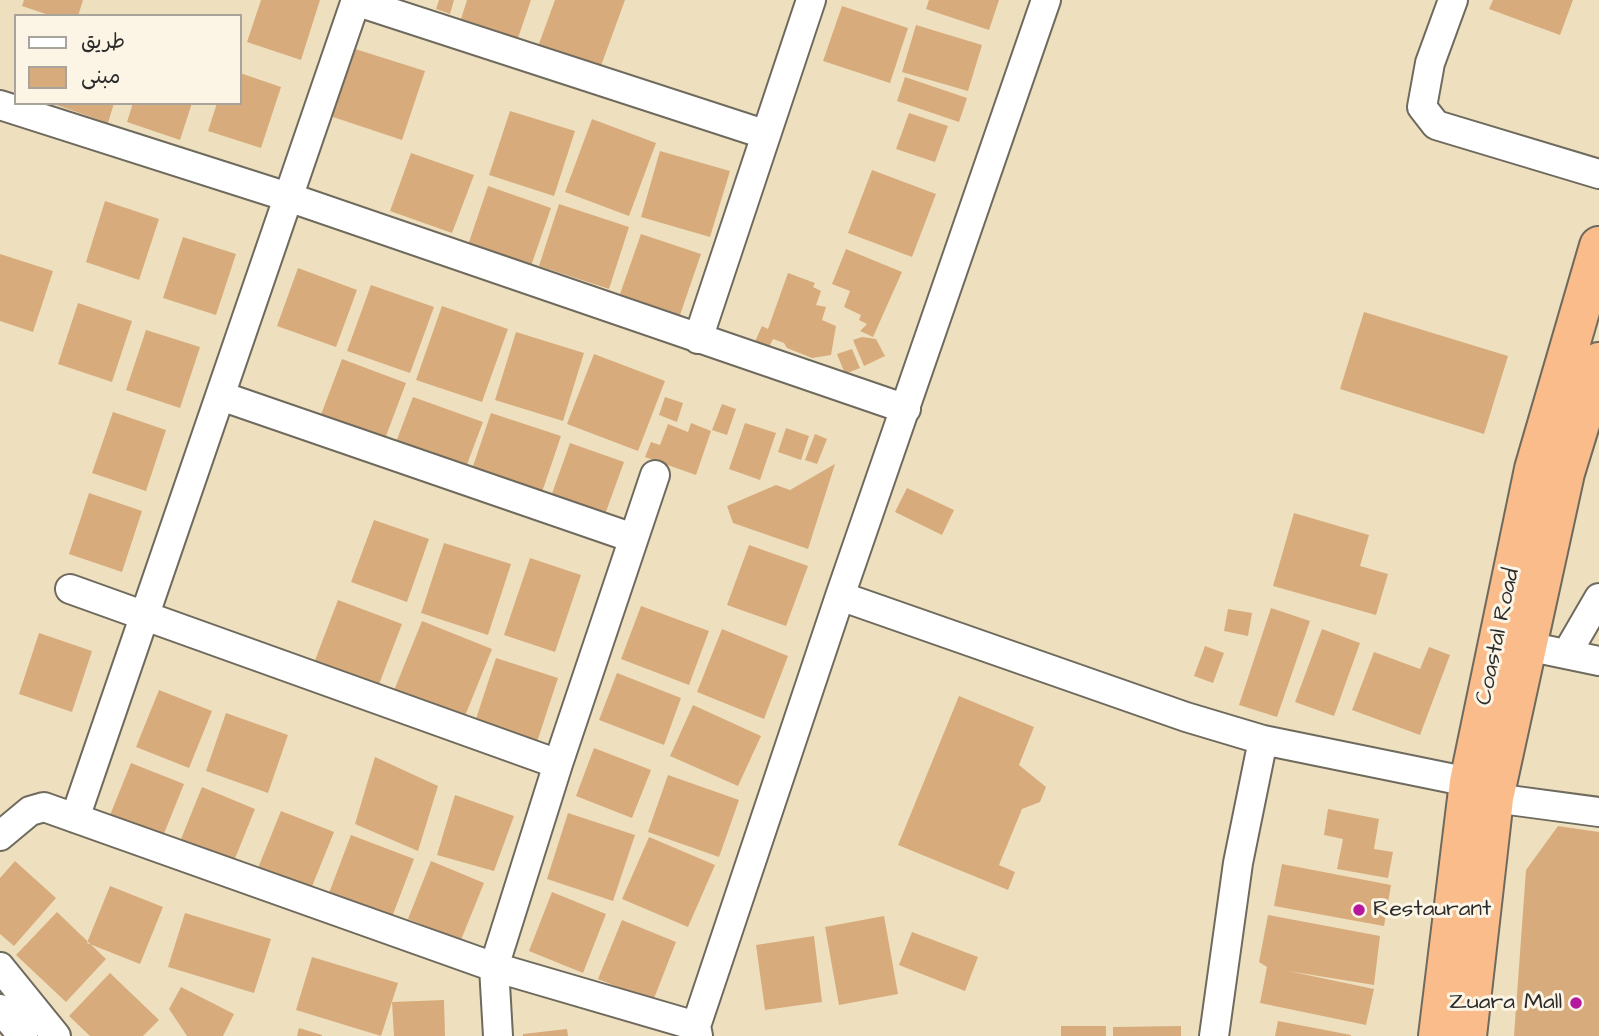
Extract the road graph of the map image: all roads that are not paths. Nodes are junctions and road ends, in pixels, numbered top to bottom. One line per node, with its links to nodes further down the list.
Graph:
1 (811, 0): 6 (street)
2 (1046, 0): 13 (street)
3 (1453, 0): 7 (street)
4 (355, 1): 6 (street); 8 (street)
5 (0, 105): 8 (street)
6 (764, 134): 10 (street)
7 (1599, 174)
8 (288, 197): 10 (street); 12 (street)
9 (1599, 246): 25 (highway, Coastal Road)
10 (698, 339): 13 (street)
11 (1599, 362): 20 (highway, Coastal Road)
12 (221, 396): 15 (street); 19 (street)
13 (906, 409): 17 (street)
14 (655, 475): 15 (street)
15 (633, 538): 24 (street)
16 (69, 589): 19 (street)
17 (840, 596): 23 (street); 32 (street)
18 (1599, 598): 21 (street)
19 (145, 617): 24 (street); 27 (street)
20 (1527, 646): 21 (street); 25 (highway, Coastal Road)
21 (1567, 653): 22 (street)
22 (1599, 661)
23 (1263, 740): 25 (street); 36 (street)
24 (558, 764): 30 (street)
25 (1481, 790): 26 (street); 37 (highway, Coastal Road); 38 (highway, Coastal Road)
26 (1599, 812)
27 (75, 818): 28 (street); 30 (street)
28 (0, 836)
29 (0, 967): 34 (street)
30 (494, 967): 32 (street); 35 (street)
31 (0, 1009): 33 (street)
32 (697, 1031)
33 (23, 1036)
34 (56, 1036)
35 (498, 1036)
36 (1214, 1036)
37 (1437, 1036)
38 (1467, 1036)

